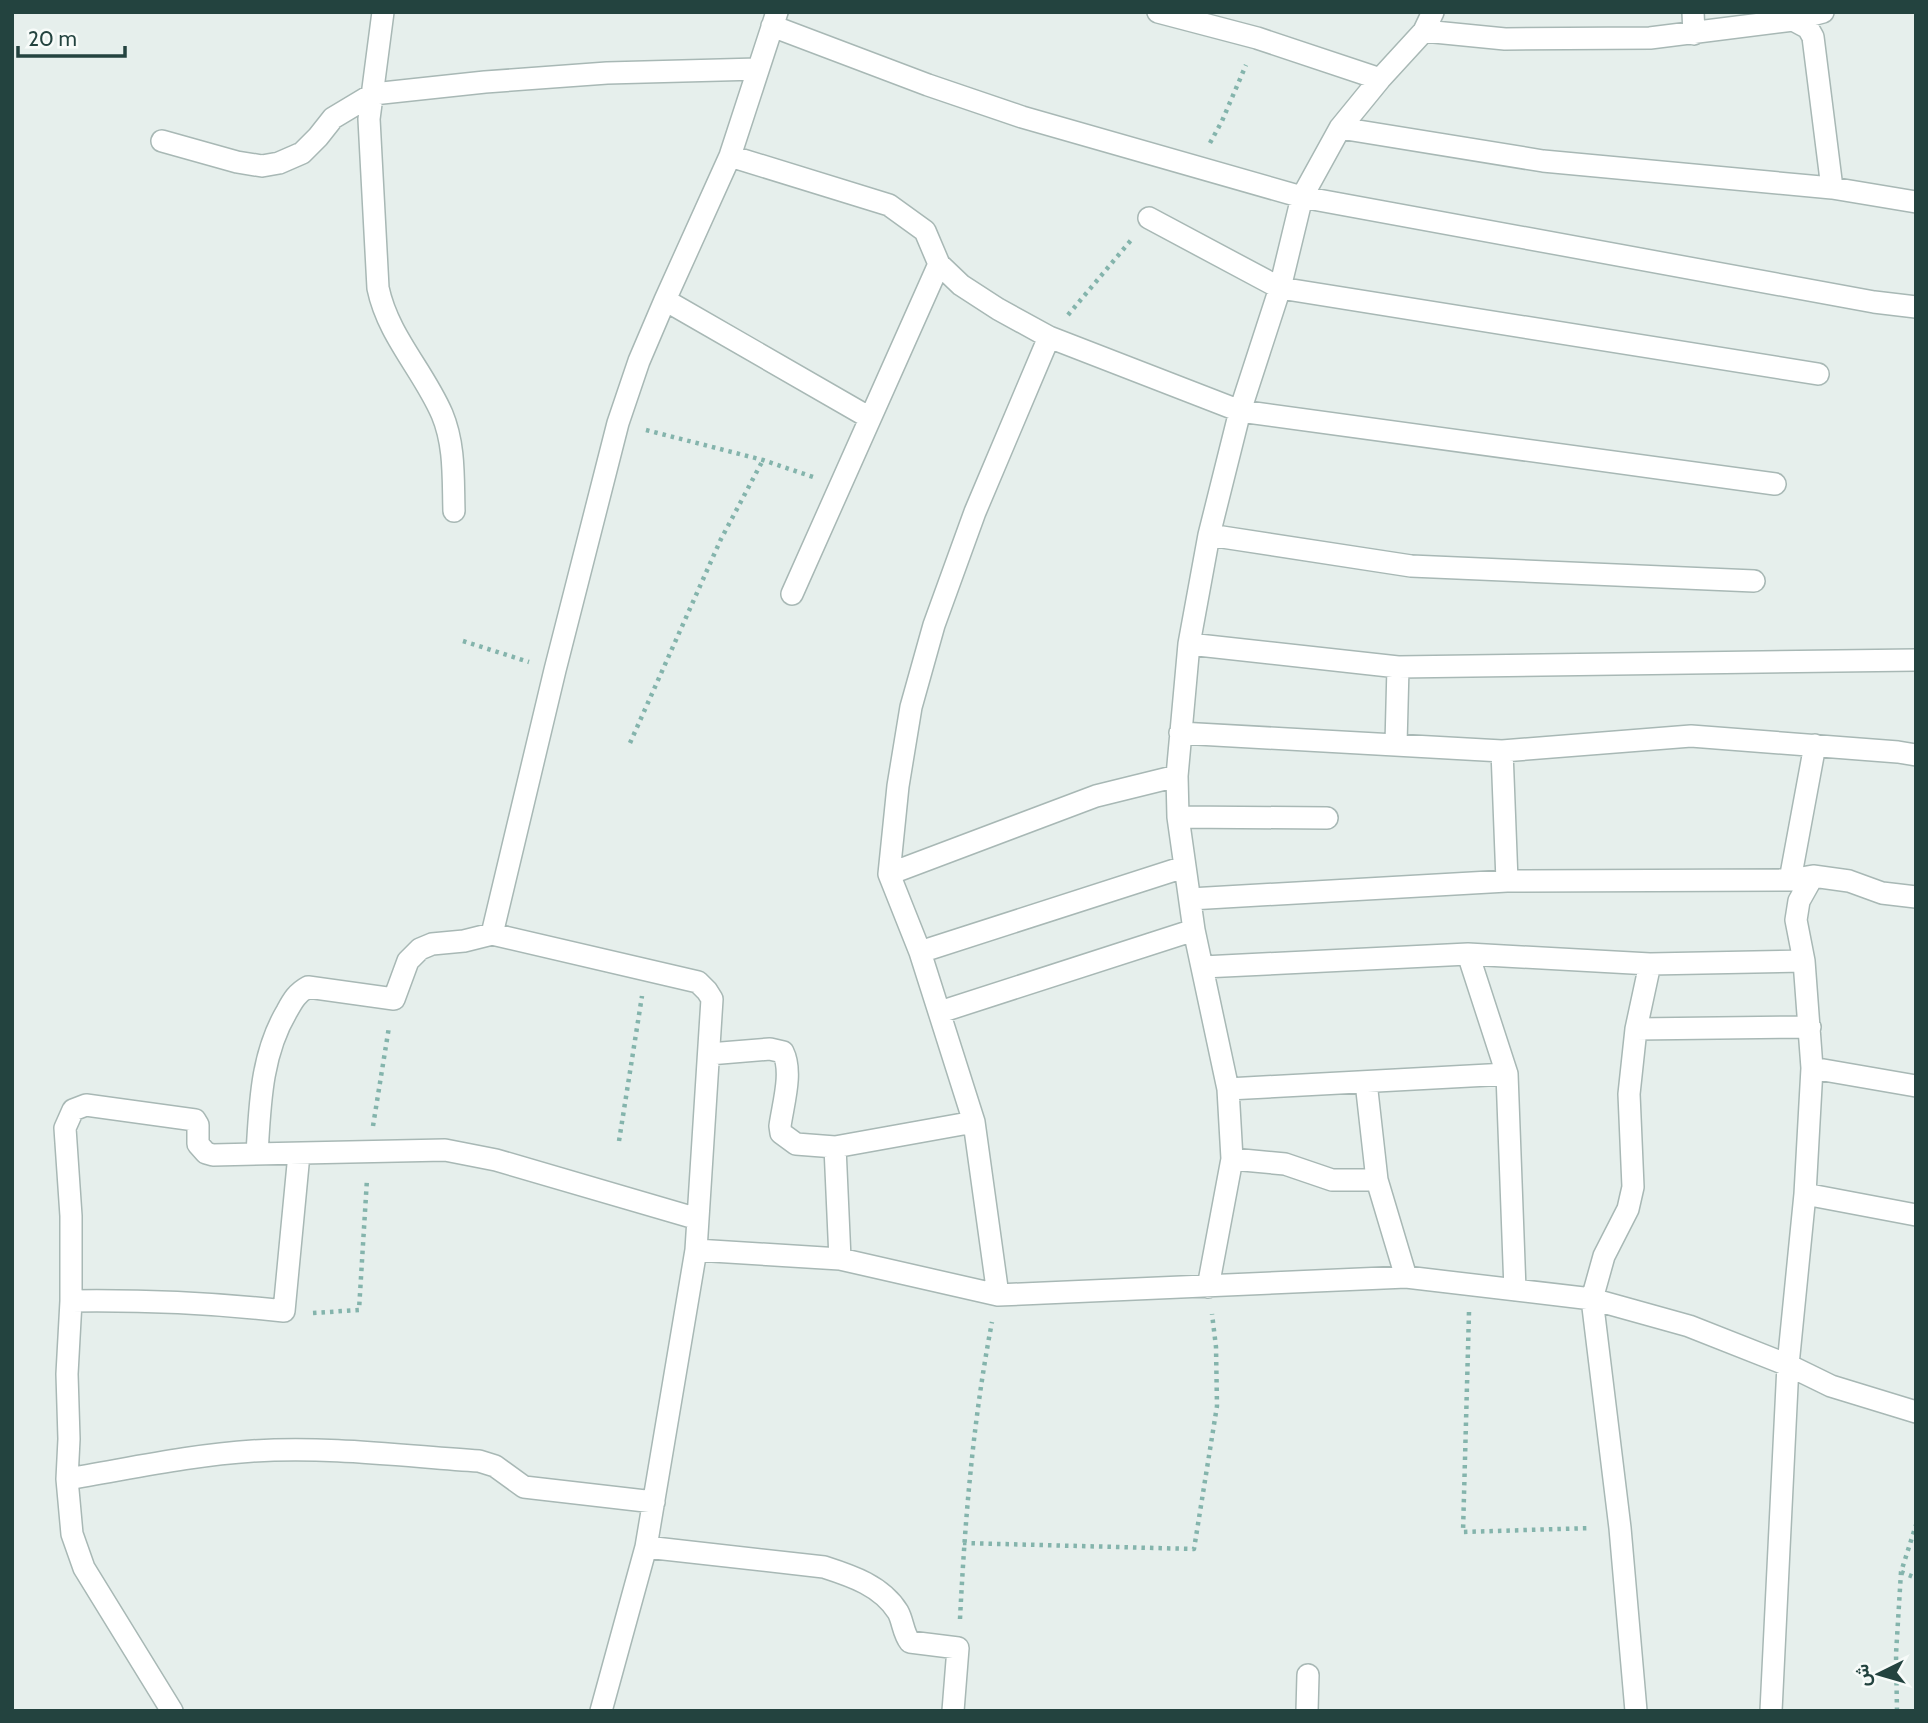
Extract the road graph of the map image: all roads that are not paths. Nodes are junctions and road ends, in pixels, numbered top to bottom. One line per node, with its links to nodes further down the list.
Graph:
1 (383, 12): 11 (street)
2 (1158, 12): 10 (street)
3 (1693, 12): 8 (street)
4 (1823, 12): 6 (street)
5 (774, 19): 9 (street); 16 (street)
6 (1793, 20): 8 (street); 15 (street)
7 (1429, 22): 8 (street); 10 (street)
8 (1694, 34)
9 (758, 69): 11 (street); 14 (street)
10 (1380, 79): 12 (street)
11 (373, 94): 13 (street); 28 (street)
12 (1340, 128): 15 (street); 16 (street)
13 (162, 141)
14 (730, 156): 19 (street); 21 (street)
15 (1832, 188): 17 (street)
16 (1302, 197): 20 (street); 22 (street)
17 (1916, 202)
18 (1149, 218): 20 (street)
19 (939, 264): 23 (street); 26 (street)
20 (1280, 288): 24 (street); 25 (street)
21 (665, 300): 26 (street); 51 (street)
22 (1916, 307)
23 (1049, 337): 25 (street); 44 (street)
24 (1818, 374)
25 (1240, 411): 27 (street); 29 (street)
26 (870, 418): 31 (street)
27 (1775, 484)
28 (454, 511)
29 (1209, 536): 30 (street); 32 (street)
30 (1754, 581)
31 (792, 594)
32 (1189, 644): 34 (street); 35 (street)
33 (1916, 660): 34 (street)
34 (1398, 667): 36 (street)
35 (1180, 733): 36 (street); 40 (street)
36 (1396, 744): 38 (street)
37 (1815, 746): 38 (street); 39 (street); 46 (street)
38 (1502, 751): 47 (street)
39 (1916, 755)
40 (1177, 776): 41 (street); 44 (street)
41 (1178, 817): 42 (street); 43 (street)
42 (1327, 818)
43 (1184, 867): 49 (street); 52 (street)
44 (890, 874): 52 (street)
45 (1813, 876): 46 (street); 48 (street); 54 (street)
46 (1790, 880): 47 (street)
47 (1507, 881): 49 (street)
48 (1916, 897)
49 (1190, 899): 50 (street)
50 (1195, 930): 56 (street); 57 (street)
51 (492, 934): 60 (street); 68 (street)
52 (920, 952): 57 (street)
53 (1468, 954): 55 (street); 56 (street); 62 (street)
54 (1804, 961): 55 (street); 58 (street)
55 (1650, 964): 59 (street)
56 (1203, 967): 65 (street)
57 (940, 1012): 66 (street)
58 (1810, 1027): 59 (street); 61 (street)
59 (1636, 1029): 81 (street)
60 (709, 1054): 67 (street); 74 (street)
61 (1812, 1068): 64 (street); 72 (street)
62 (1507, 1074): 63 (street); 79 (street)
63 (1366, 1082): 65 (street); 71 (street)
64 (1916, 1086)
65 (1228, 1089): 70 (street)
66 (974, 1122): 67 (street); 80 (street)
67 (835, 1147): 76 (street)
68 (257, 1154): 69 (street); 82 (street)
69 (299, 1154): 74 (street); 82 (street)
70 (1232, 1159): 71 (street); 78 (street)
71 (1377, 1180): 77 (street)
72 (1805, 1194): 73 (street); 83 (street)
73 (1916, 1215)
74 (698, 1219): 75 (street)
75 (696, 1250): 76 (street); 86 (street)
76 (840, 1259): 80 (street)
77 (1406, 1278): 78 (street); 79 (street)
78 (1208, 1287): 80 (street)
79 (1516, 1290): 81 (street)
80 (998, 1295)
81 (1592, 1299): 83 (street); 93 (street)
82 (71, 1301): 85 (street)
83 (1788, 1365): 84 (street); 94 (street)
84 (1916, 1412)
85 (67, 1479): 86 (street); 89 (street)
86 (654, 1502): 87 (street)
87 (646, 1548): 90 (street); 91 (street)
88 (1308, 1675): 92 (street)
89 (172, 1711)
90 (601, 1711)
91 (953, 1711)
92 (1307, 1711)
93 (1636, 1711)
94 (1771, 1711)

